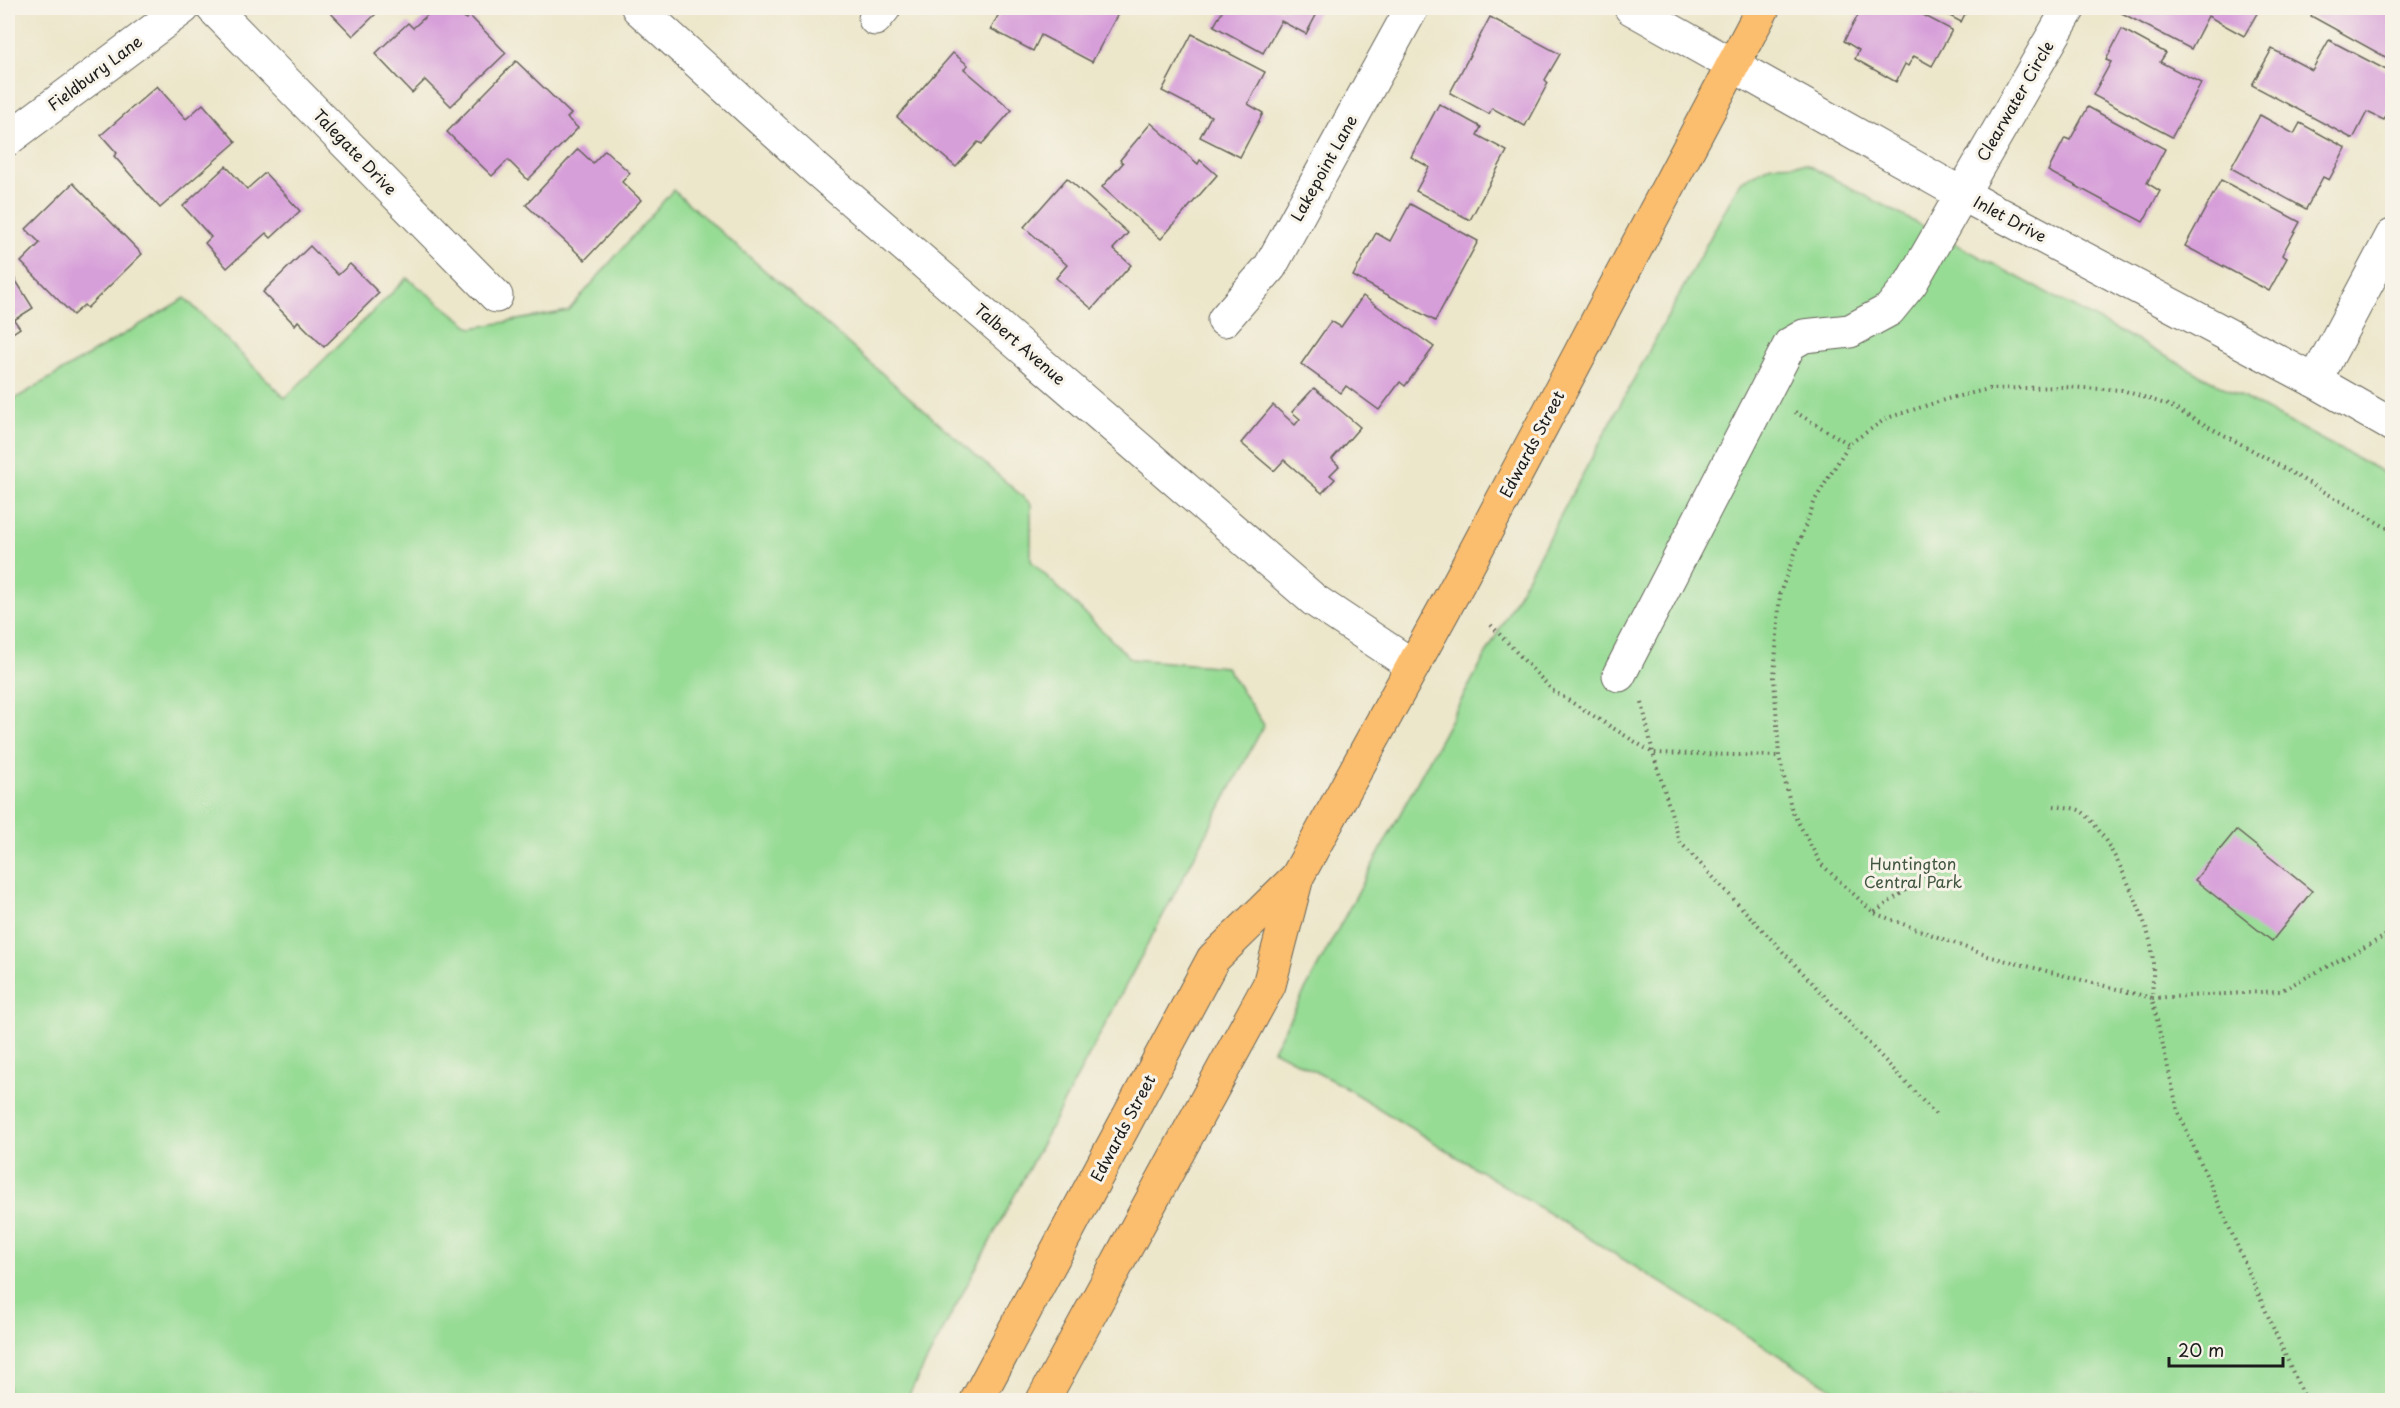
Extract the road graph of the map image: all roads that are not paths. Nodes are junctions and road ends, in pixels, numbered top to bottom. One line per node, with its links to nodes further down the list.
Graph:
1 (183, 8): 9 (street, Fieldbury Lane)
2 (213, 8): 12 (street, Talegate Drive)
3 (638, 8): 16 (street, Talbert Avenue)
4 (1412, 8): 13 (street, Lakepoint Lane)
5 (1631, 8): 8 (street, Inlet Drive)
6 (1763, 8): 8 (main road, Edwards Street)
7 (2069, 8): 10 (street, Clearwater Circle)
8 (1732, 66): 10 (street, Inlet Drive); 16 (main road, Edwards Street)
9 (8, 139)
10 (1962, 194): 14 (street, Inlet Drive); 17 (street, Clearwater Circle)
11 (2392, 236): 14 (street)
12 (496, 296)
13 (1224, 320)
14 (2314, 381): 15 (street, Inlet Drive)
15 (2392, 424)
16 (1413, 666): 18 (main road, Edwards Street)
17 (1619, 675)
18 (1296, 877): 19 (main road, Edwards Street); 20 (main road, Edwards Street)
19 (977, 1401)
20 (1042, 1401)

